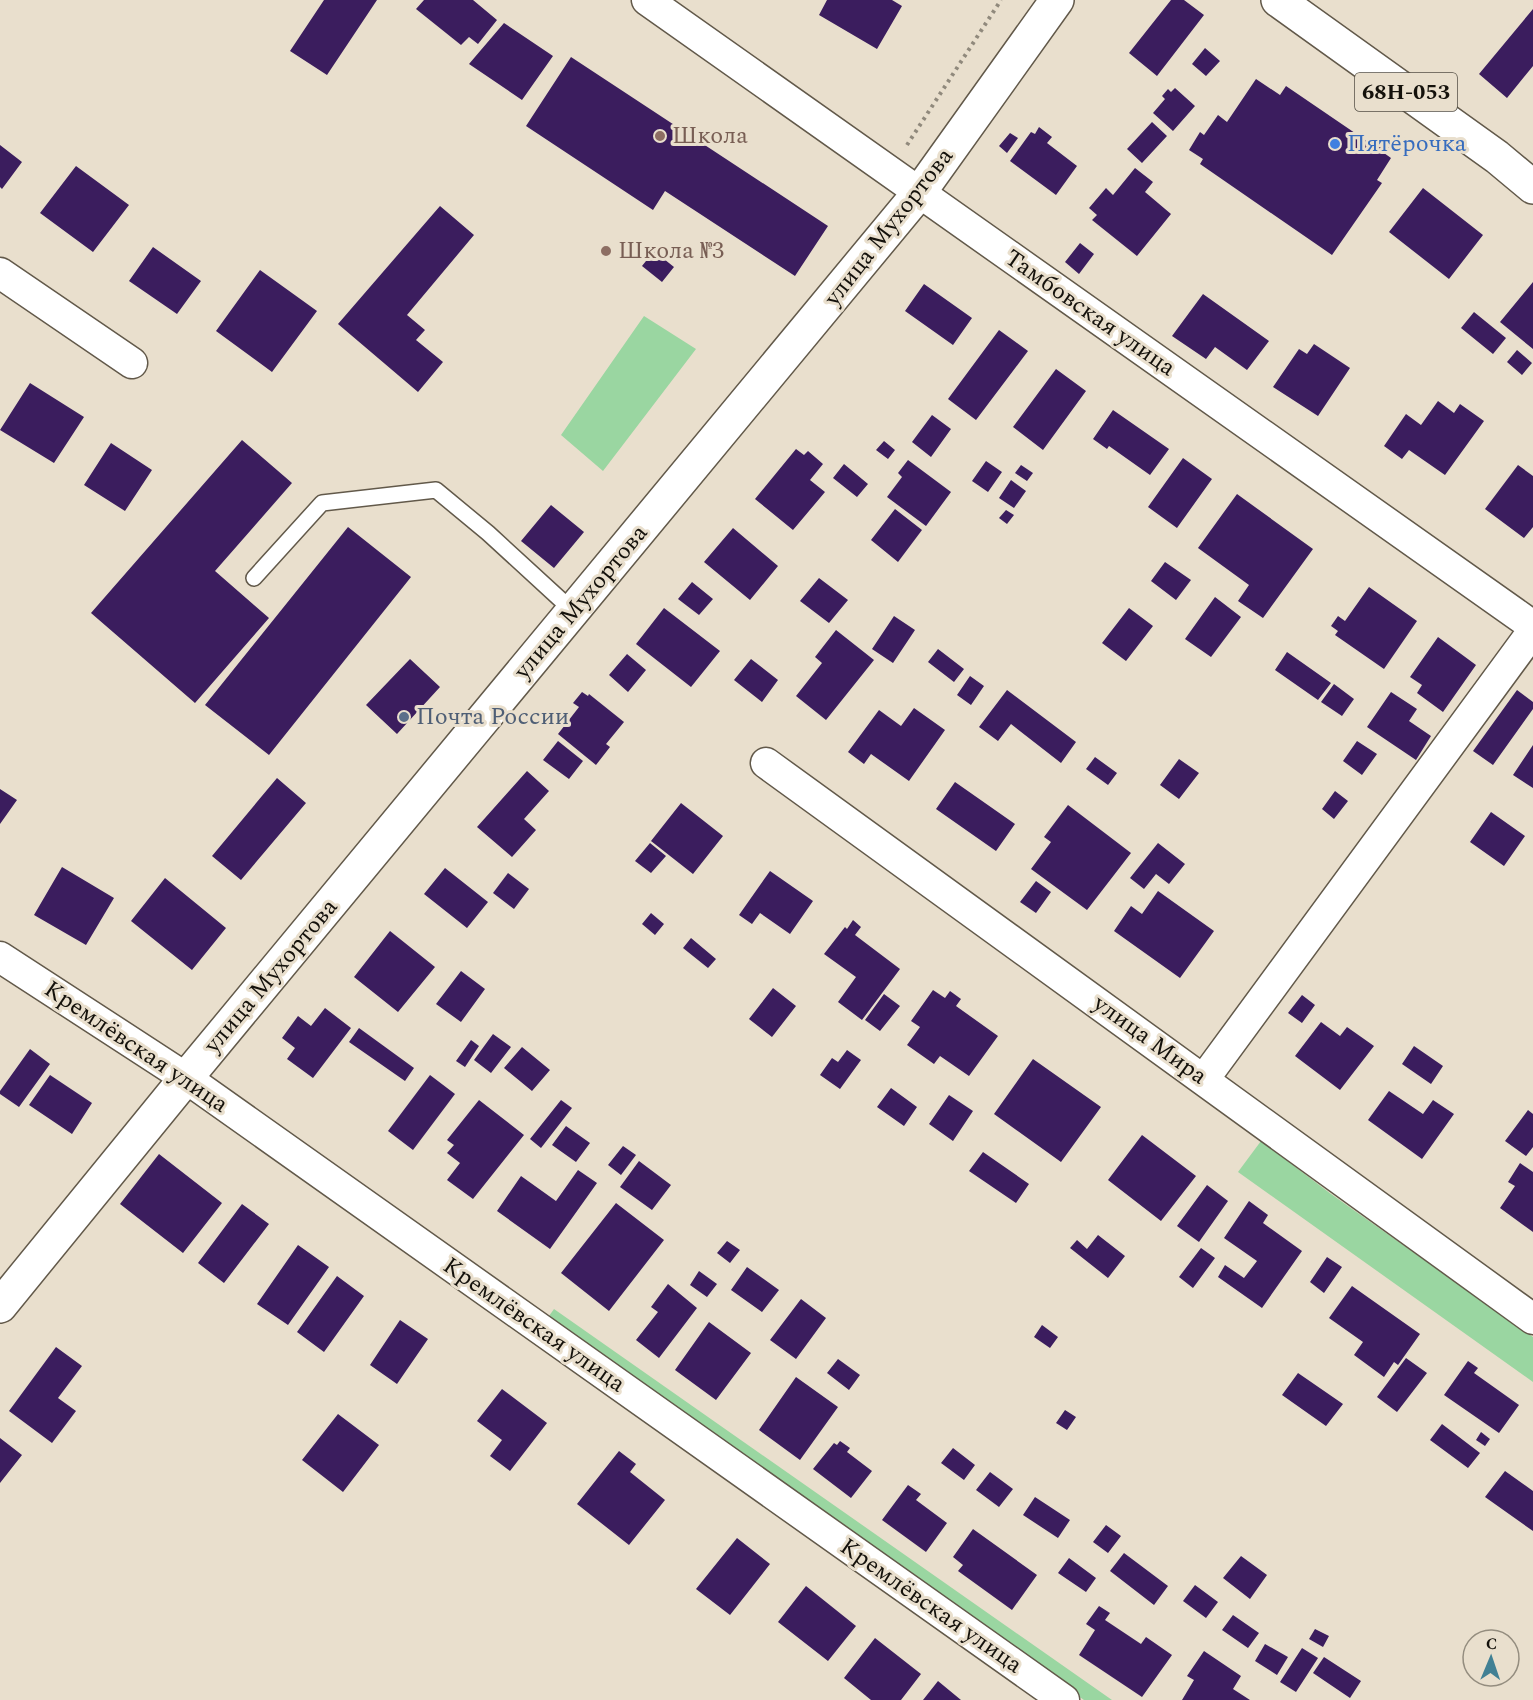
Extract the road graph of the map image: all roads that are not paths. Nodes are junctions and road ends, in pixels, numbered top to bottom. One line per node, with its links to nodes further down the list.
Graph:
1 (647, 0): 5 (street, Тамбовская улица)
2 (1057, 0): 5 (street, улица Мухортова)
3 (1278, 0): 4 (street, 68Н-053)
4 (1533, 187)
5 (920, 193): 9 (street, улица Мухортова); 10 (street, Тамбовская улица)
6 (0, 273): 7 (street)
7 (132, 363)
8 (254, 578): 9 (lane)
9 (573, 611): 14 (street, улица Мухортова)
10 (1533, 626)
11 (1533, 631): 15 (street)
12 (766, 763): 15 (street, улица Мира)
13 (0, 957): 14 (street, Кремлёвская улица)
14 (186, 1078): 16 (street, улица Мухортова); 18 (street, Кремлёвская улица)
15 (1204, 1079): 17 (street, улица Мира)
16 (0, 1306)
17 (1533, 1319)
18 (1064, 1700)

